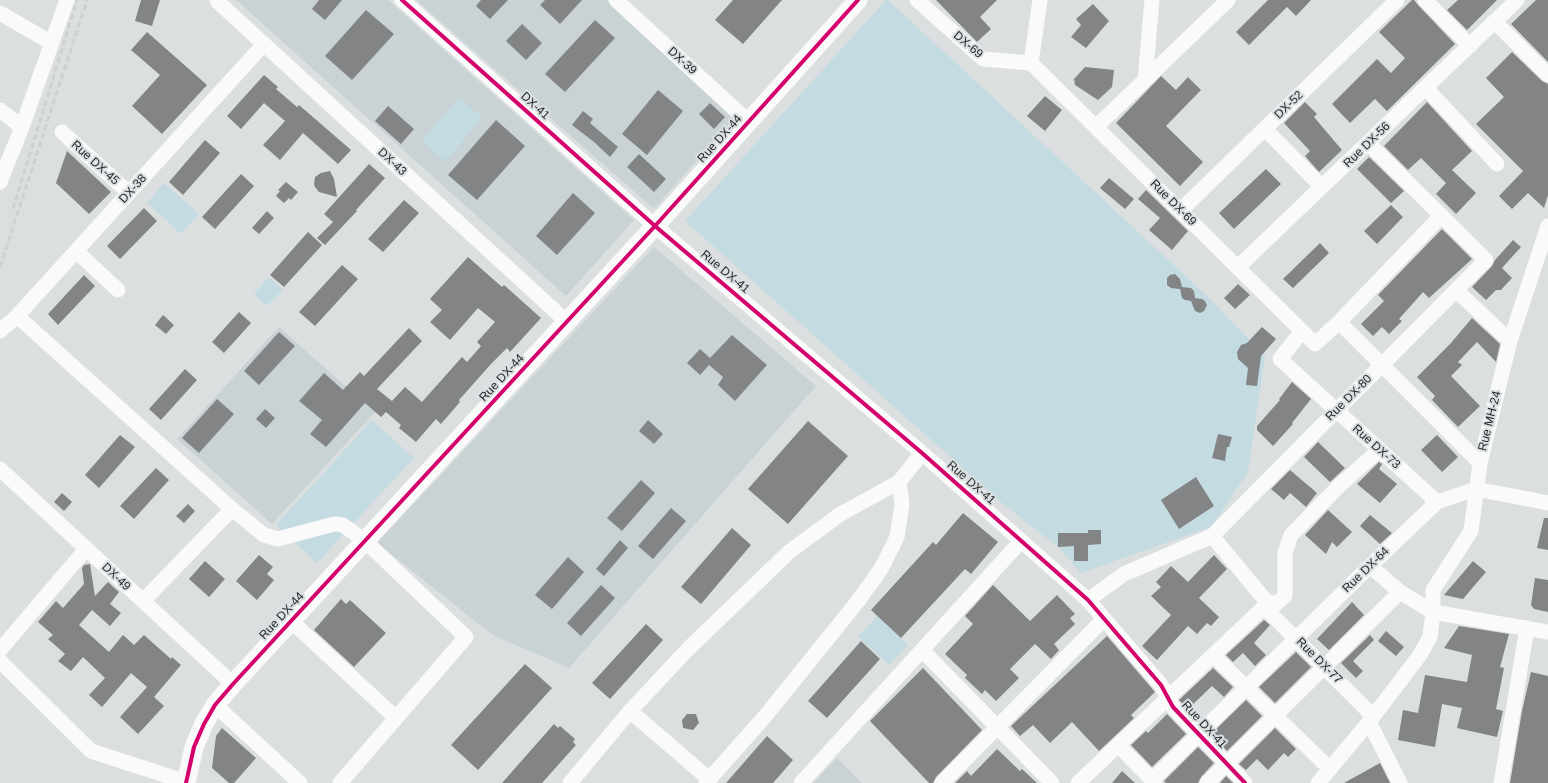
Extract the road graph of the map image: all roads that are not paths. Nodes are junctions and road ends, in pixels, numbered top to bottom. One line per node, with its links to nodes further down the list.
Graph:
1 (67, 0): 15 (street)
2 (402, 0): 35 (street, DX-41)
3 (616, 0): 23 (street, DX-39)
4 (858, 0): 23 (street, Rue DX-44)
5 (917, 0): 18 (street, DX-69)
6 (1040, 0): 18 (street)
7 (1152, 0): 20 (street)
8 (1228, 0): 20 (street)
9 (1397, 0): 26 (street, DX-52 / DX-52)
10 (1425, 0): 17 (street)
11 (1517, 0): 14 (street, Rue DX-56)
12 (217, 1): 16 (street, DX-43)
13 (0, 13): 15 (street)
14 (1495, 22): 17 (street, Rue DX-56); 19 (street)
15 (52, 43): 24 (street)
16 (264, 44): 32 (street, DX-38); 42 (street, DX-43)
17 (1470, 46): 21 (street, Rue DX-56)
18 (1031, 62): 25 (street, Rue DX-69)
19 (1548, 75)
20 (1145, 80): 25 (street)
21 (1426, 88): 28 (street, Rue DX-56); 29 (street)
22 (0, 110): 24 (street)
23 (749, 122): 35 (street, Rue DX-44)
24 (22, 127): 30 (street)
25 (1096, 127): 33 (street, Rue DX-69)
26 (1265, 128): 31 (street); 33 (street, DX-52 / DX-52)
27 (62, 132): 32 (street, Rue DX-45)
28 (1368, 143): 31 (street, Rue DX-56); 34 (street)
29 (1497, 164)
30 (0, 182)
31 (1322, 187): 38 (street, Rue DX-56)
32 (129, 193): 37 (street, DX-38)
33 (1181, 210): 38 (street, Rue DX-69)
34 (1441, 216): 40 (street, Rue DX-80); 43 (street)
35 (655, 226): 42 (street, Rue DX-44); 50 (street, Rue DX-41)
36 (1548, 226): 46 (street, Rue MH-24)
37 (76, 251): 39 (street); 41 (street, DX-38)
38 (1238, 268): 45 (street, Rue DX-69)
39 (118, 290)
40 (1456, 290): 46 (street); 47 (street, Rue DX-80)
41 (17, 316): 44 (street, DX-38); 57 (street)
42 (567, 322): 59 (street, Rue DX-44)
43 (1339, 322): 45 (street, Rue DX-69); 47 (street)
44 (0, 331)
45 (1302, 331): 48 (street, Rue DX-73)
46 (1510, 341): 51 (street, Rue MH-24)
47 (1382, 365): 48 (street, Rue DX-80); 51 (street)
48 (1337, 411): 49 (street, Rue DX-73); 58 (street, Rue DX-80)
49 (1379, 450): 55 (street, Rue DX-73); 66 (street)
50 (922, 454): 53 (street); 60 (street, Rue DX-41)
51 (1480, 463): 54 (street, Rue MH-24)
52 (0, 470): 61 (street, DX-49)
53 (899, 482): 82 (street); 91 (street)
54 (1476, 489): 55 (street); 56 (street); 67 (street, Rue MH-24)
55 (1437, 502): 62 (street, Rue DX-64)
56 (1548, 503)
57 (232, 509): 59 (street); 65 (street)
58 (1212, 536): 64 (street); 66 (street, Rue DX-77)
59 (365, 541): 69 (street, Rue DX-44); 84 (street)
60 (1021, 541): 64 (street, Rue DX-41); 74 (street)
61 (86, 549): 65 (street, DX-49); 73 (street)
62 (1370, 566): 63 (street); 72 (street, Rue DX-64)
63 (1400, 592): 67 (street); 77 (street)
64 (1088, 600): 68 (street, Rue DX-41)
65 (143, 601): 78 (street, DX-49)
66 (1265, 604): 72 (street, Rue DX-77); 75 (street)
67 (1433, 612): 70 (street); 85 (street, Rue MH-24)
68 (1104, 619): 80 (street, Rue DX-41); 86 (street)
69 (291, 621): 78 (street, Rue DX-44); 84 (street)
70 (1527, 628): 71 (street); 105 (street)
71 (1548, 632)
72 (1296, 638): 77 (street, Rue DX-77); 79 (street, Rue DX-64)
73 (0, 650)
74 (922, 650): 86 (street); 97 (street)
75 (1212, 654): 79 (street); 80 (street)
76 (0, 661): 93 (street)
77 (1324, 666): 83 (street); 85 (street, Rue DX-77)
78 (233, 684): 81 (street, Rue DX-44)
79 (1247, 688): 83 (street); 87 (street, Rue DX-64)
80 (1168, 697): 87 (street, Rue DX-41); 88 (street)
81 (215, 705): 93 (street, Rue DX-44); 94 (street)
82 (630, 711): 91 (street); 96 (street)
83 (1275, 715): 89 (street); 90 (street)
84 (396, 718): 95 (street)
85 (1371, 719): 90 (street, Rue MH-24); 104 (street, Rue DX-77)
86 (997, 727): 98 (street); 99 (street)
87 (1199, 735): 89 (street, Rue DX-41); 92 (street, Rue DX-64)
88 (1118, 745): 92 (street); 100 (street)
89 (1227, 764): 101 (street); 102 (street, Rue DX-41)
90 (1330, 769): 103 (street, Rue MH-24)
91 (708, 781)
92 (1154, 782)
93 (185, 783)
94 (300, 783)
95 (340, 783)
96 (570, 783)
97 (801, 783)
98 (942, 783)
99 (1052, 783)
100 (1078, 783)
101 (1207, 783)
102 (1245, 783)
103 (1318, 783)
104 (1400, 783)
105 (1501, 783)

